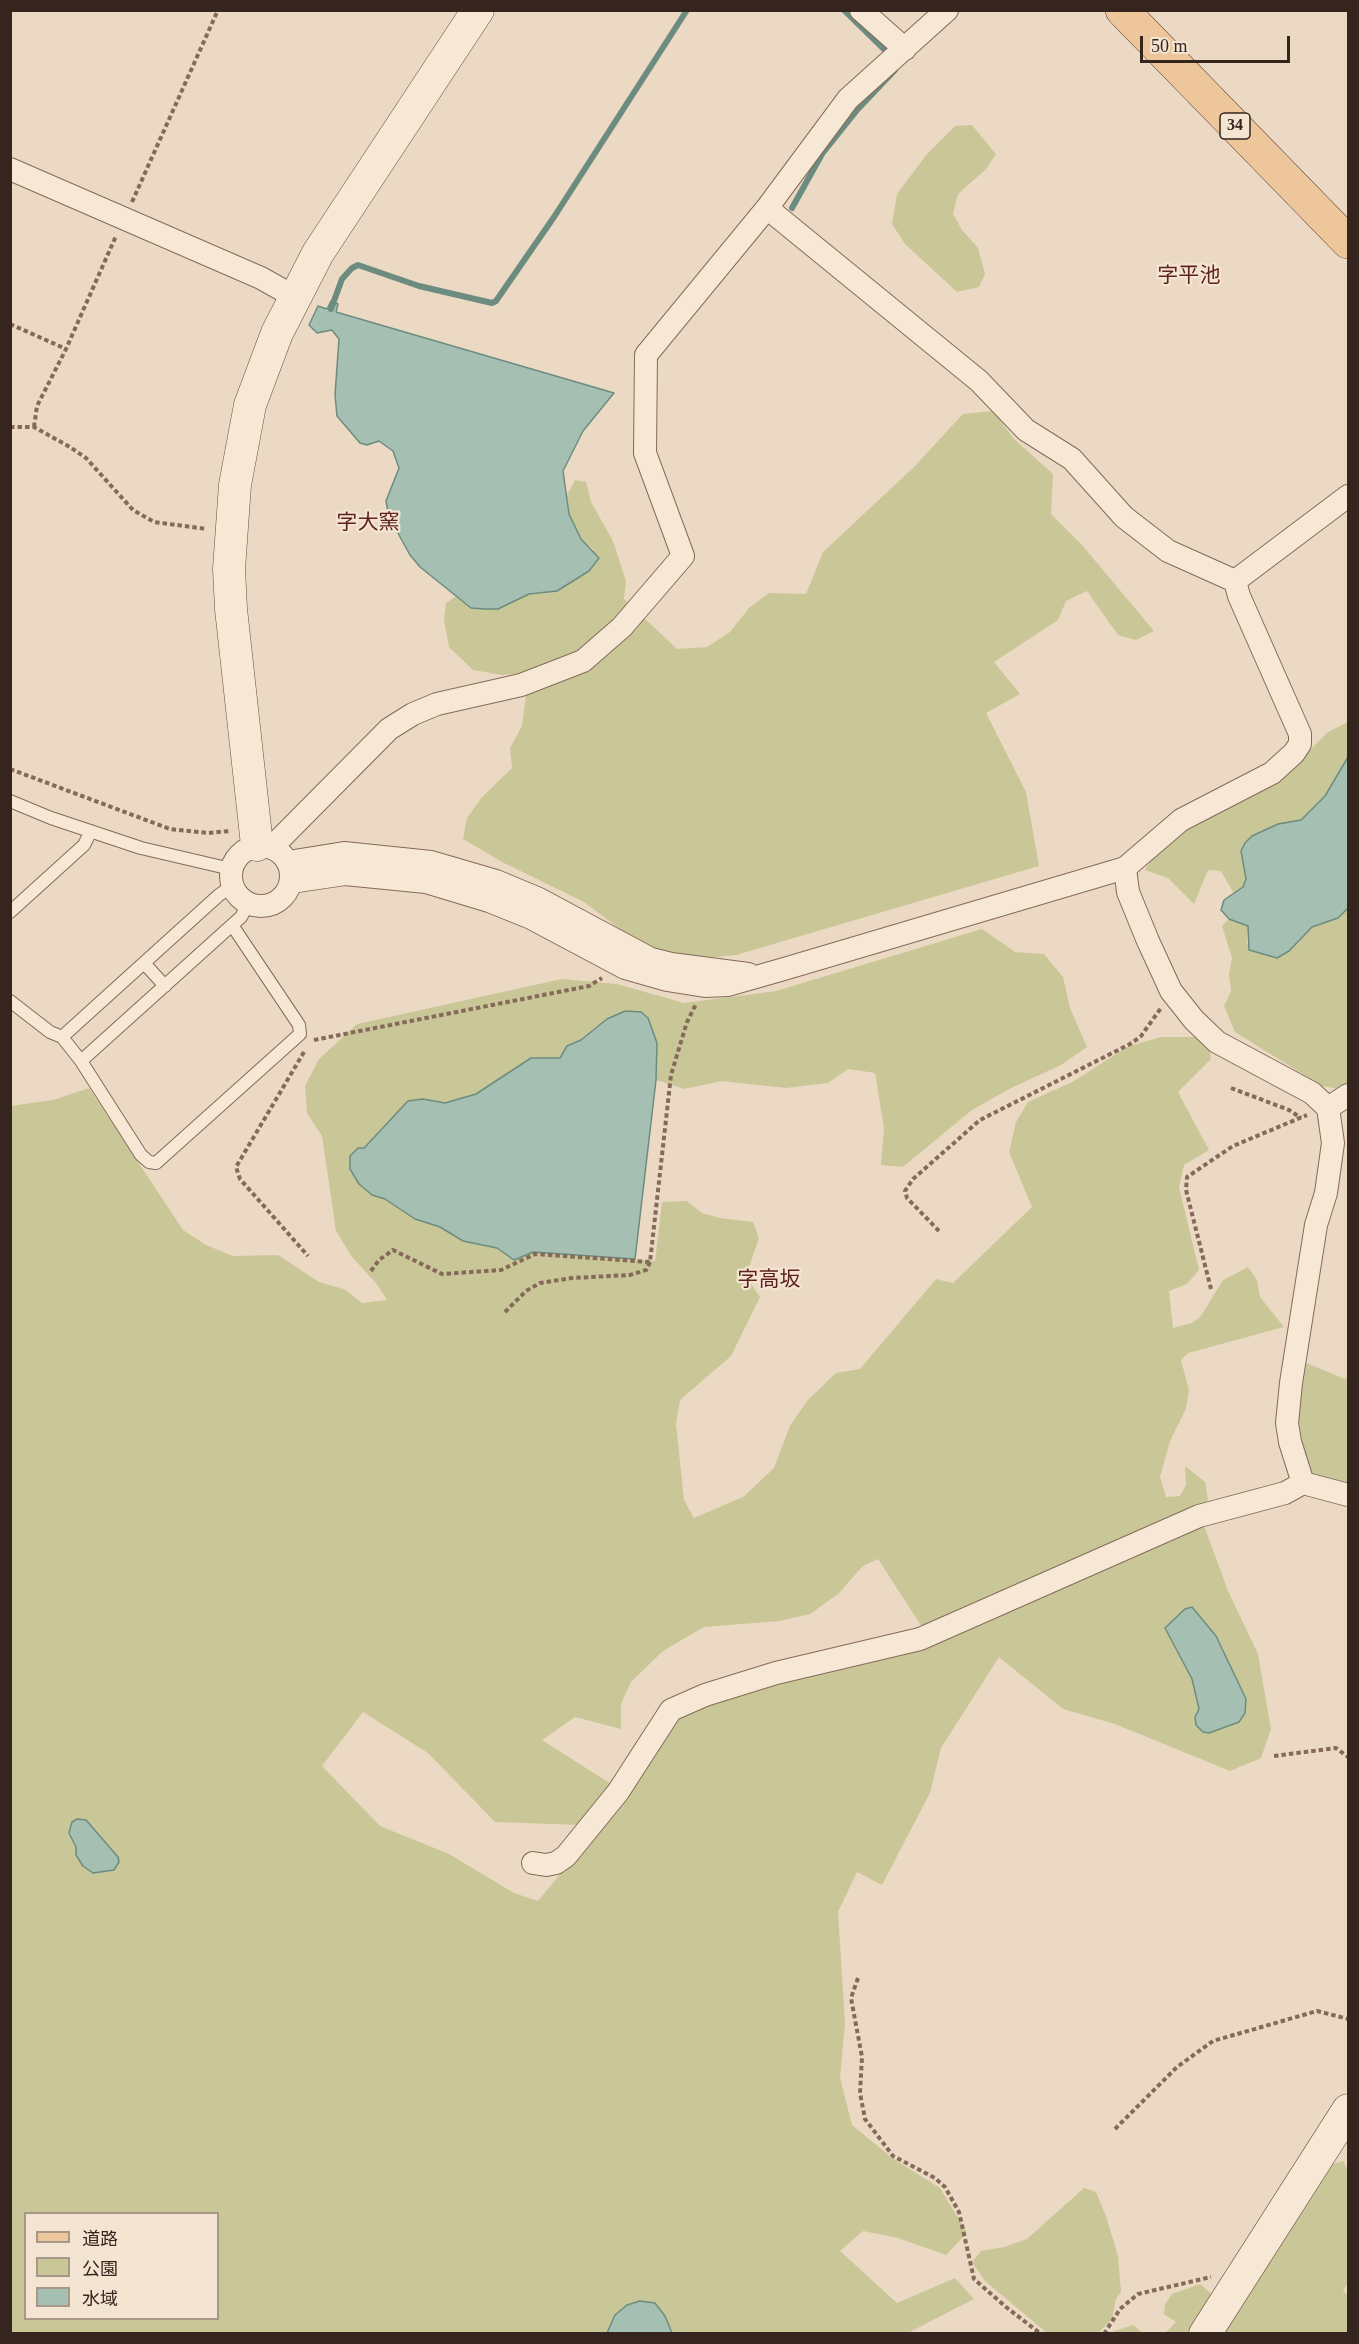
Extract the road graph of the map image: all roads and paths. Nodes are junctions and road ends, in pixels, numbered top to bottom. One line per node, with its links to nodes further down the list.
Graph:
1 (478, 10): 9 (street)
2 (861, 10): 5 (street)
3 (947, 10): 5 (street)
4 (1122, 10): 8 (main road, 34)
5 (905, 50): 7 (street)
6 (10, 169): 9 (street)
7 (766, 208): 15 (street); 19 (street)
8 (1348, 242)
9 (293, 296): 14 (street)
10 (10, 324): 11 (path)
11 (66, 349)
12 (10, 427): 14 (path)
13 (1348, 496): 15 (street)
14 (231, 531): 19 (street)
15 (1236, 581): 20 (street)
16 (10, 769): 19 (path)
17 (10, 801): 18 (lane)
18 (91, 831): 21 (lane); 23 (lane)
19 (271, 857): 21 (street); 22 (street); 25 (street)
20 (1125, 868): 28 (street); 31 (street)
21 (232, 878): 22 (street); 26 (lane)
22 (249, 903): 24 (lane)
23 (10, 912)
24 (232, 925): 30 (lane); 34 (lane)
25 (587, 935): 27 (street); 28 (street)
26 (144, 963): 30 (lane); 33 (lane)
27 (613, 963): 29 (street); 40 (path)
28 (758, 976): 29 (street)
29 (701, 985): 41 (path)
30 (165, 986): 34 (lane)
31 (1171, 991): 37 (street); 39 (path)
32 (10, 1001): 33 (lane)
33 (63, 1037): 34 (lane)
34 (81, 1061)
35 (1231, 1088): 38 (path)
36 (1348, 1095): 37 (street)
37 (1328, 1108): 38 (path); 45 (street)
38 (1301, 1118): 43 (path)
39 (939, 1231)
40 (308, 1256)
41 (651, 1262): 42 (path); 44 (path)
42 (371, 1271)
43 (1211, 1289)
44 (505, 1312)
45 (1303, 1483): 46 (street); 49 (street)
46 (1348, 1495)
47 (1274, 1756): 48 (path)
48 (1348, 1757)
49 (533, 1863)
50 (858, 1978): 55 (path)
51 (1348, 2019): 53 (path)
52 (1348, 2110): 54 (street)
53 (1115, 2129)
54 (1237, 2283): 56 (path); 57 (street)
55 (1041, 2334)
56 (1104, 2334)
57 (1205, 2334)

